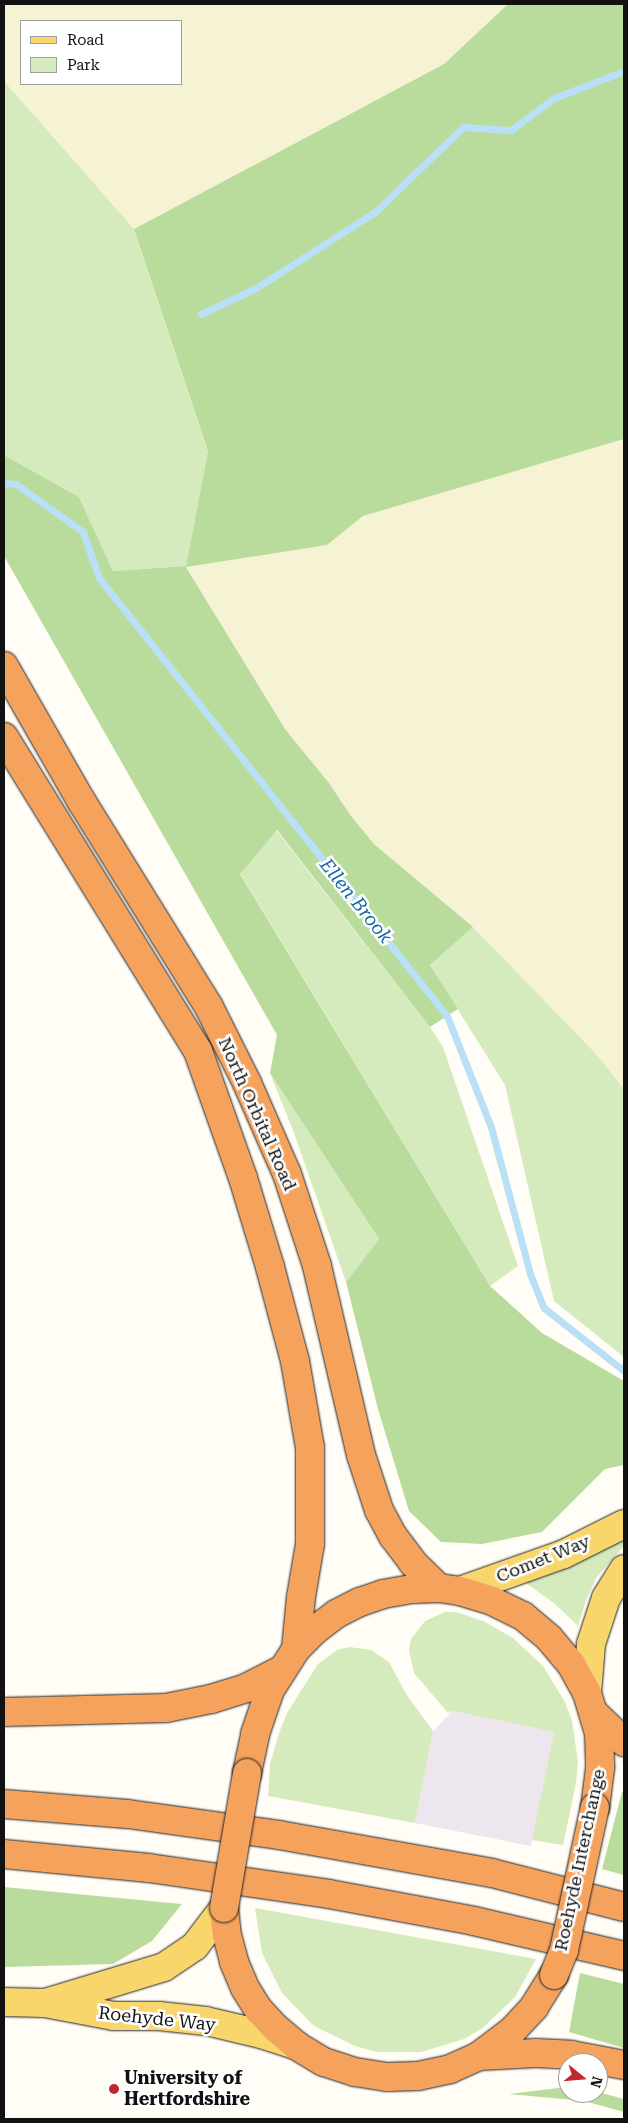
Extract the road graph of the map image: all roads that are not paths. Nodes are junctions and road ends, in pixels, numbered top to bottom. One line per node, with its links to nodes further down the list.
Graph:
1 (4, 666): 5 (highway, North Orbital Road)
2 (4, 737): 6 (highway, North Orbital Road)
3 (624, 1524): 5 (main road, Comet Way)
4 (624, 1569): 7 (main road)
5 (450, 1590): 6 (highway, Roehyde Interchange); 7 (highway, Roehyde Interchange)
6 (288, 1660): 8 (highway); 13 (highway, Roehyde Interchange, bridge)
7 (591, 1703): 9 (highway); 18 (highway, Roehyde Interchange, bridge)
8 (4, 1712)
9 (624, 1742)
10 (4, 1804): 12 (highway)
11 (4, 1854): 14 (highway)
12 (624, 1906)
13 (224, 1908): 16 (main road, Roehyde Way); 17 (highway, Roehyde Interchange)
14 (624, 1956)
15 (4, 2002): 16 (main road, Roehyde Way)
16 (45, 2003): 17 (main road, Roehyde Way)
17 (296, 2046): 18 (highway, Roehyde Interchange)
18 (479, 2056): 19 (highway)
19 (624, 2065)

